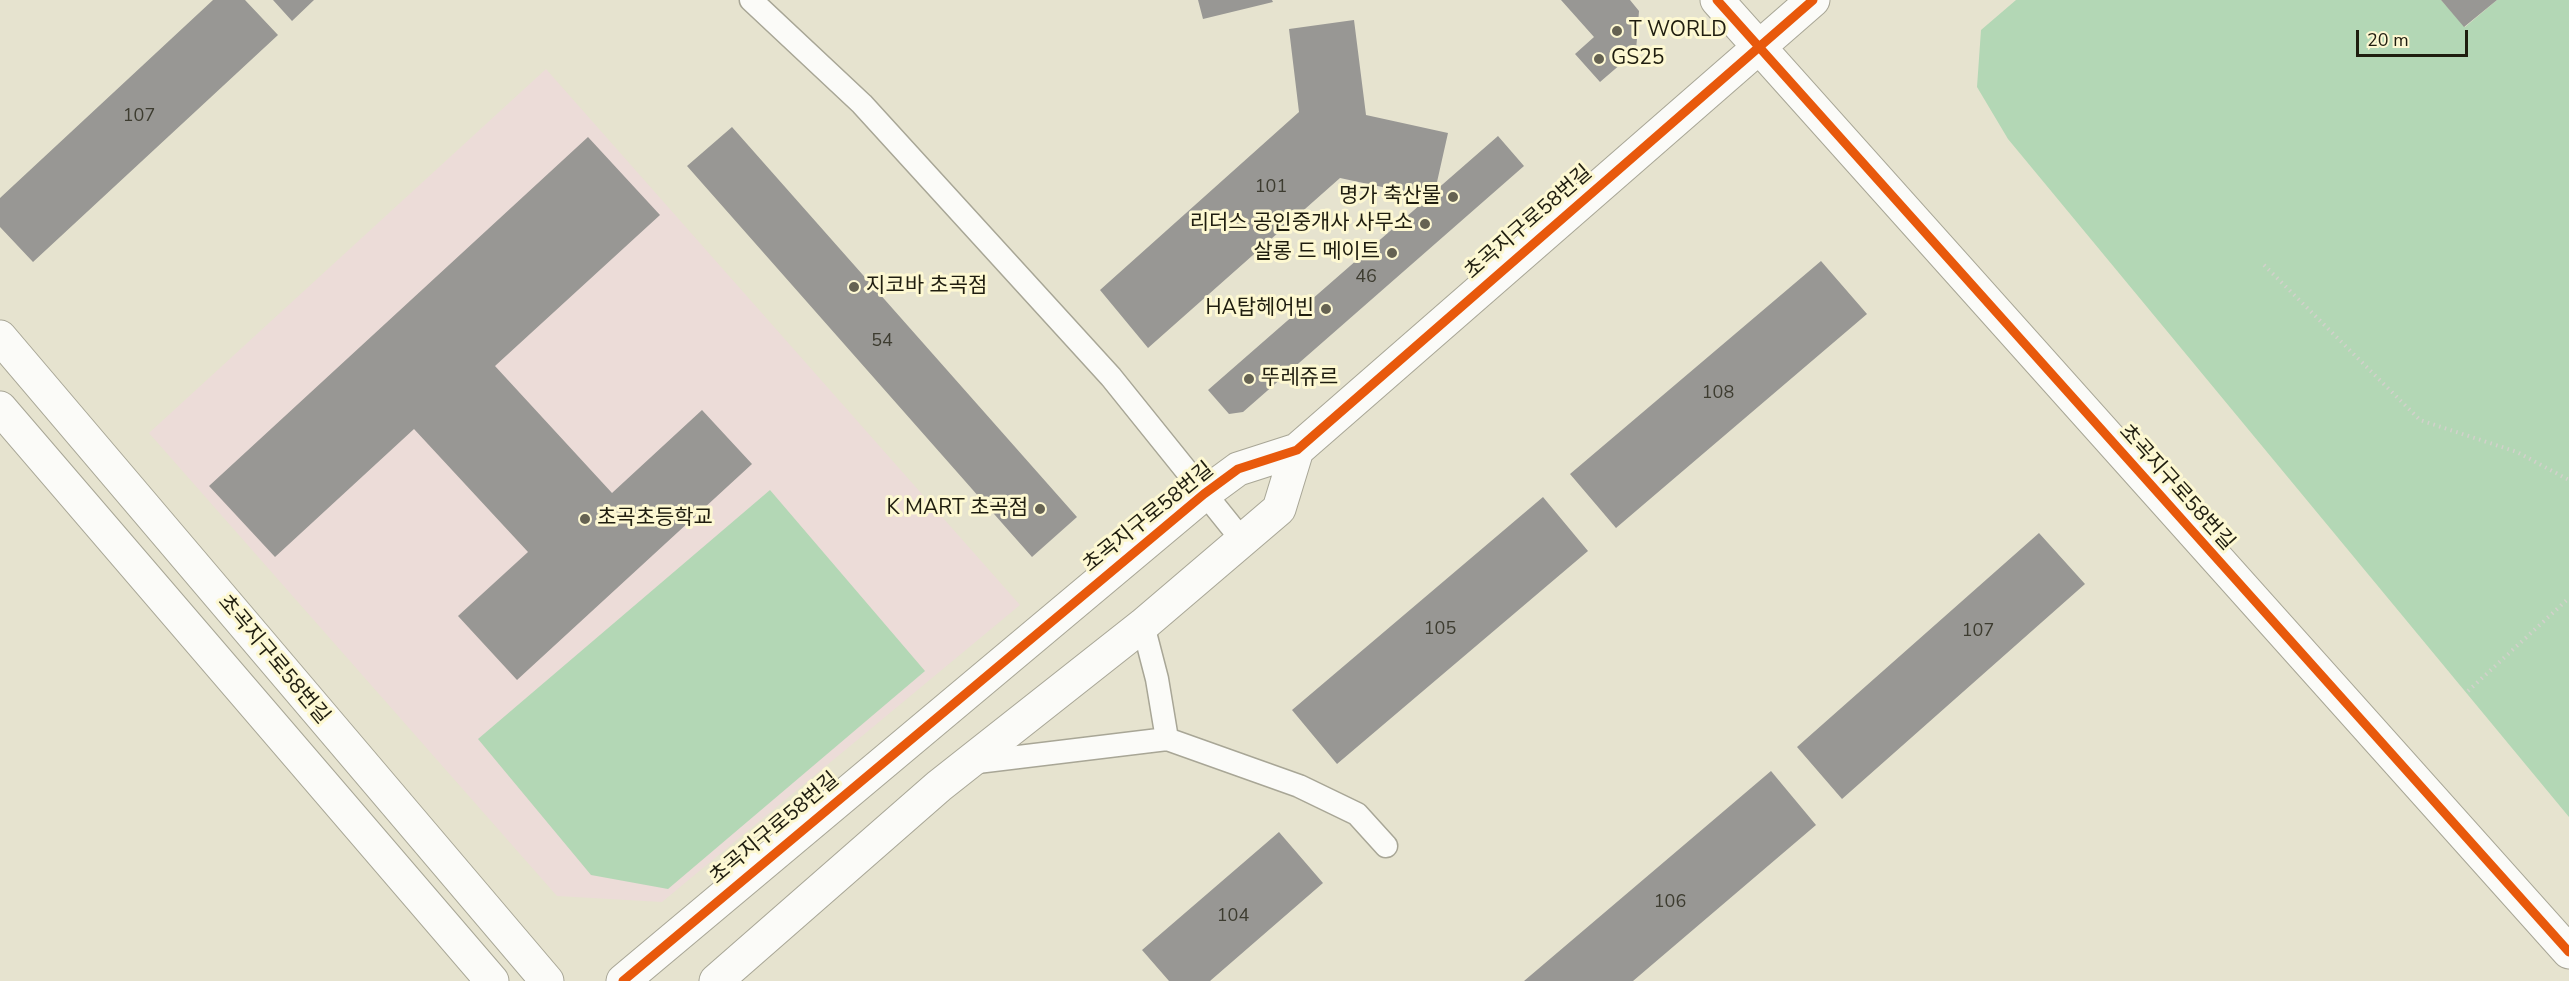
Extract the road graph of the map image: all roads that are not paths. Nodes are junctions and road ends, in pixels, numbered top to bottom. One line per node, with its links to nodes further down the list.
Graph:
1 (751, 0): 8 (lane)
2 (1717, 0): 4 (street, 초곡지구로58번길)
3 (1813, 0): 4 (street, 초곡지구로58번길)
4 (1757, 48): 7 (street, 초곡지구로58번길); 14 (street, 초곡지구로58번길)
5 (0, 337): 16 (street, 초곡지구로58번길)
6 (0, 408): 15 (street, 초곡지구로58번길)
7 (1297, 450): 8 (street, 초곡지구로58번길); 9 (street)
8 (1204, 494): 9 (lane); 17 (street, 초곡지구로58번길)
9 (1243, 541): 10 (street)
10 (1143, 625): 11 (lane); 12 (street)
11 (1167, 739): 12 (lane); 13 (lane)
12 (968, 763): 18 (street)
13 (1386, 846)
14 (2569, 952)
15 (492, 981)
16 (547, 981)
17 (623, 981)
18 (716, 981)

